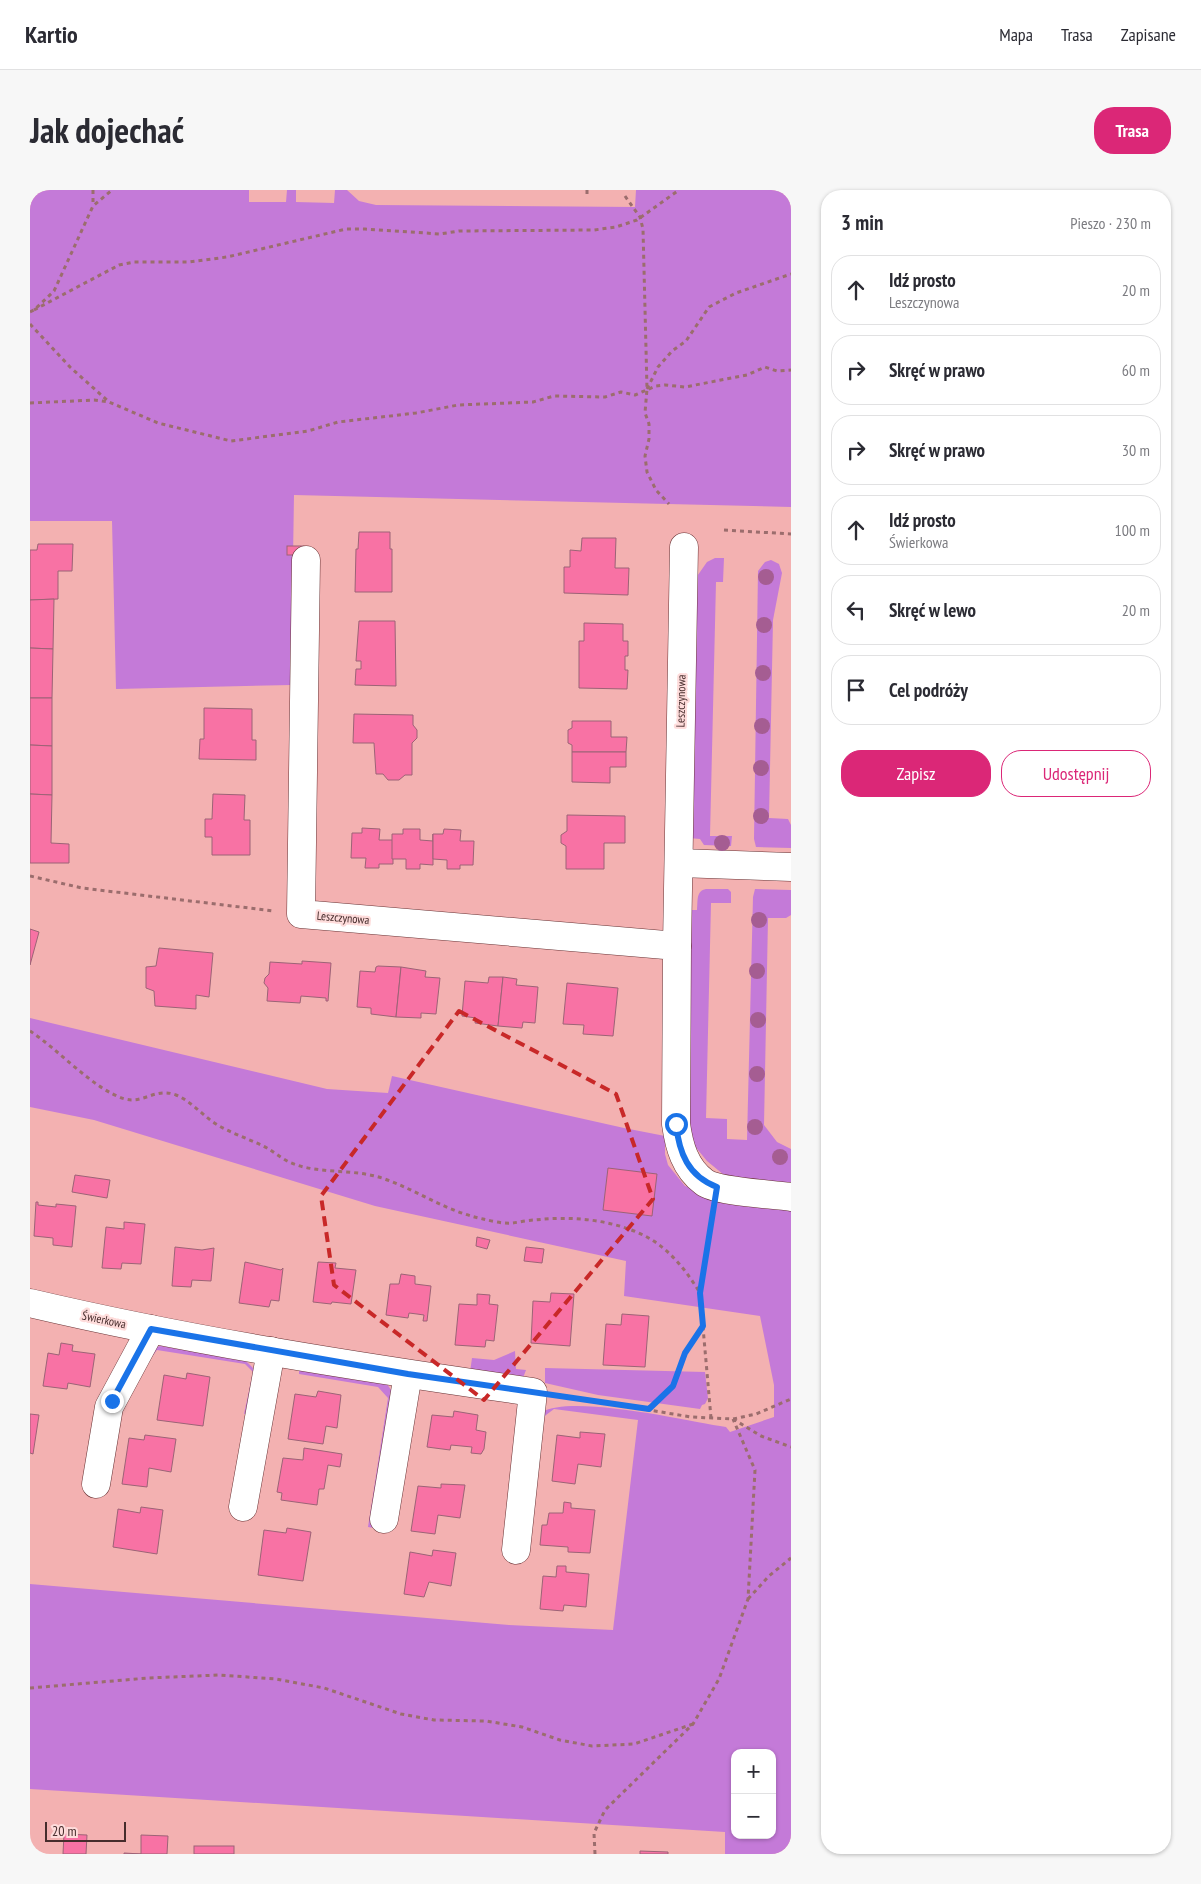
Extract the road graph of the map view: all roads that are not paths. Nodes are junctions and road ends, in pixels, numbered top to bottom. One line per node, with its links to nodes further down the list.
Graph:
1 (684, 547): 3 (street, Leszczynowa)
2 (306, 560): 5 (street, Leszczynowa)
3 (678, 863): 4 (street); 5 (street, Leszczynowa)
4 (791, 867)
5 (677, 946): 6 (street, Leszczynowa)
6 (791, 1197)
7 (30, 1303): 8 (street, Świerkowa)
8 (151, 1329): 9 (street, Świerkowa); 11 (street)
9 (271, 1351): 10 (street, Świerkowa); 12 (street)
10 (408, 1374): 13 (street); 14 (street, Świerkowa)
11 (96, 1484)
12 (243, 1507)
13 (384, 1519)
14 (516, 1550)

